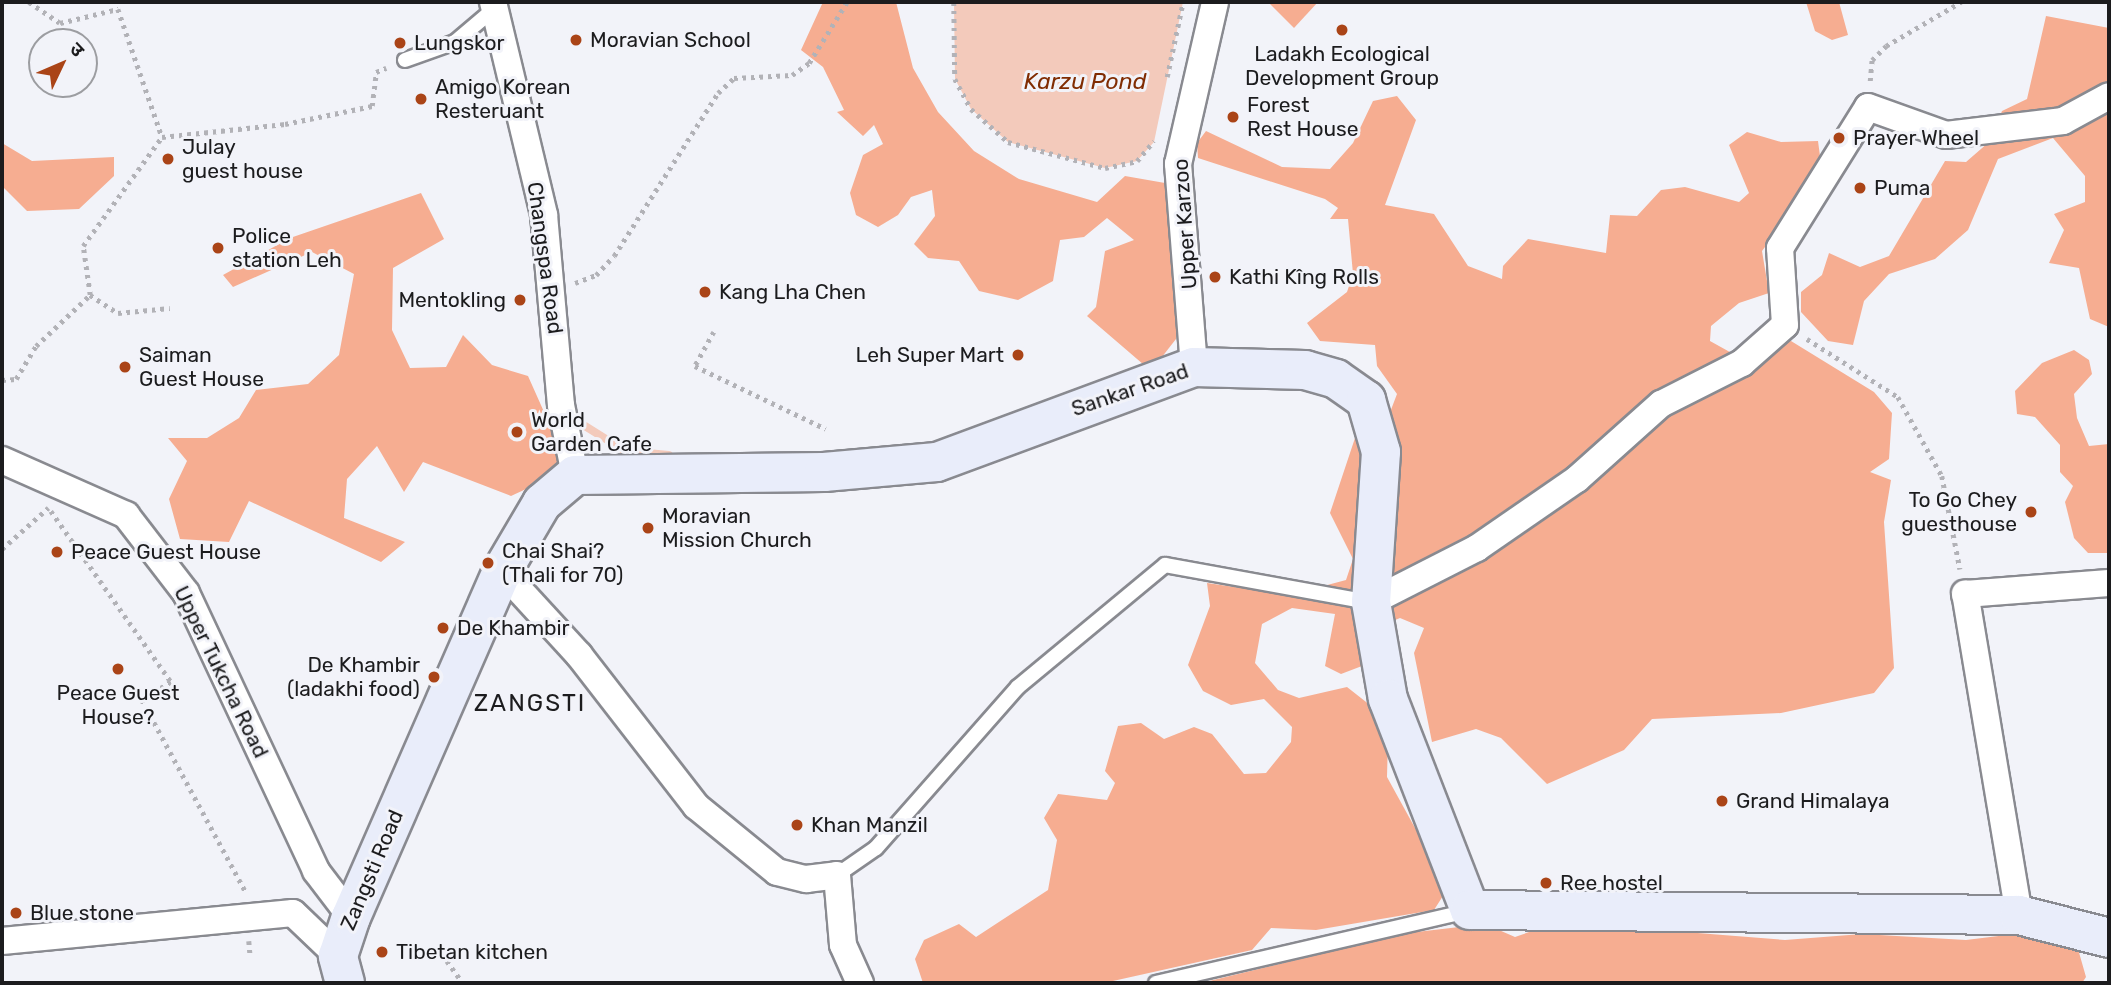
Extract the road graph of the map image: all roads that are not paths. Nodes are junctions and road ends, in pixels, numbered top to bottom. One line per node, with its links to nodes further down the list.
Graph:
1 (1214, 2): 5 (street, Upper Karzoo)
2 (493, 5): 3 (lane); 7 (street, Changspa Road)
3 (405, 60)
4 (2109, 96): 10 (street)
5 (1194, 367): 7 (main road, Sankar Road); 10 (main road, Sankar Road)
6 (2, 460): 14 (street, Upper Tukcha Road)
7 (575, 475): 8 (main road, Zangsti Road)
8 (502, 571): 11 (street); 14 (main road, Zangsti Road)
9 (2109, 583): 13 (street)
10 (1371, 602): 11 (lane); 12 (main road, Sankar Road)
11 (837, 876): 18 (street)
12 (1470, 910): 13 (main road); 19 (lane)
13 (2019, 915): 15 (main road)
14 (351, 917): 17 (main road, Zangsti Road)
15 (2109, 937)
16 (2, 941): 17 (street, Zangsti Road)
17 (342, 970)
18 (860, 983)
19 (1156, 983)

